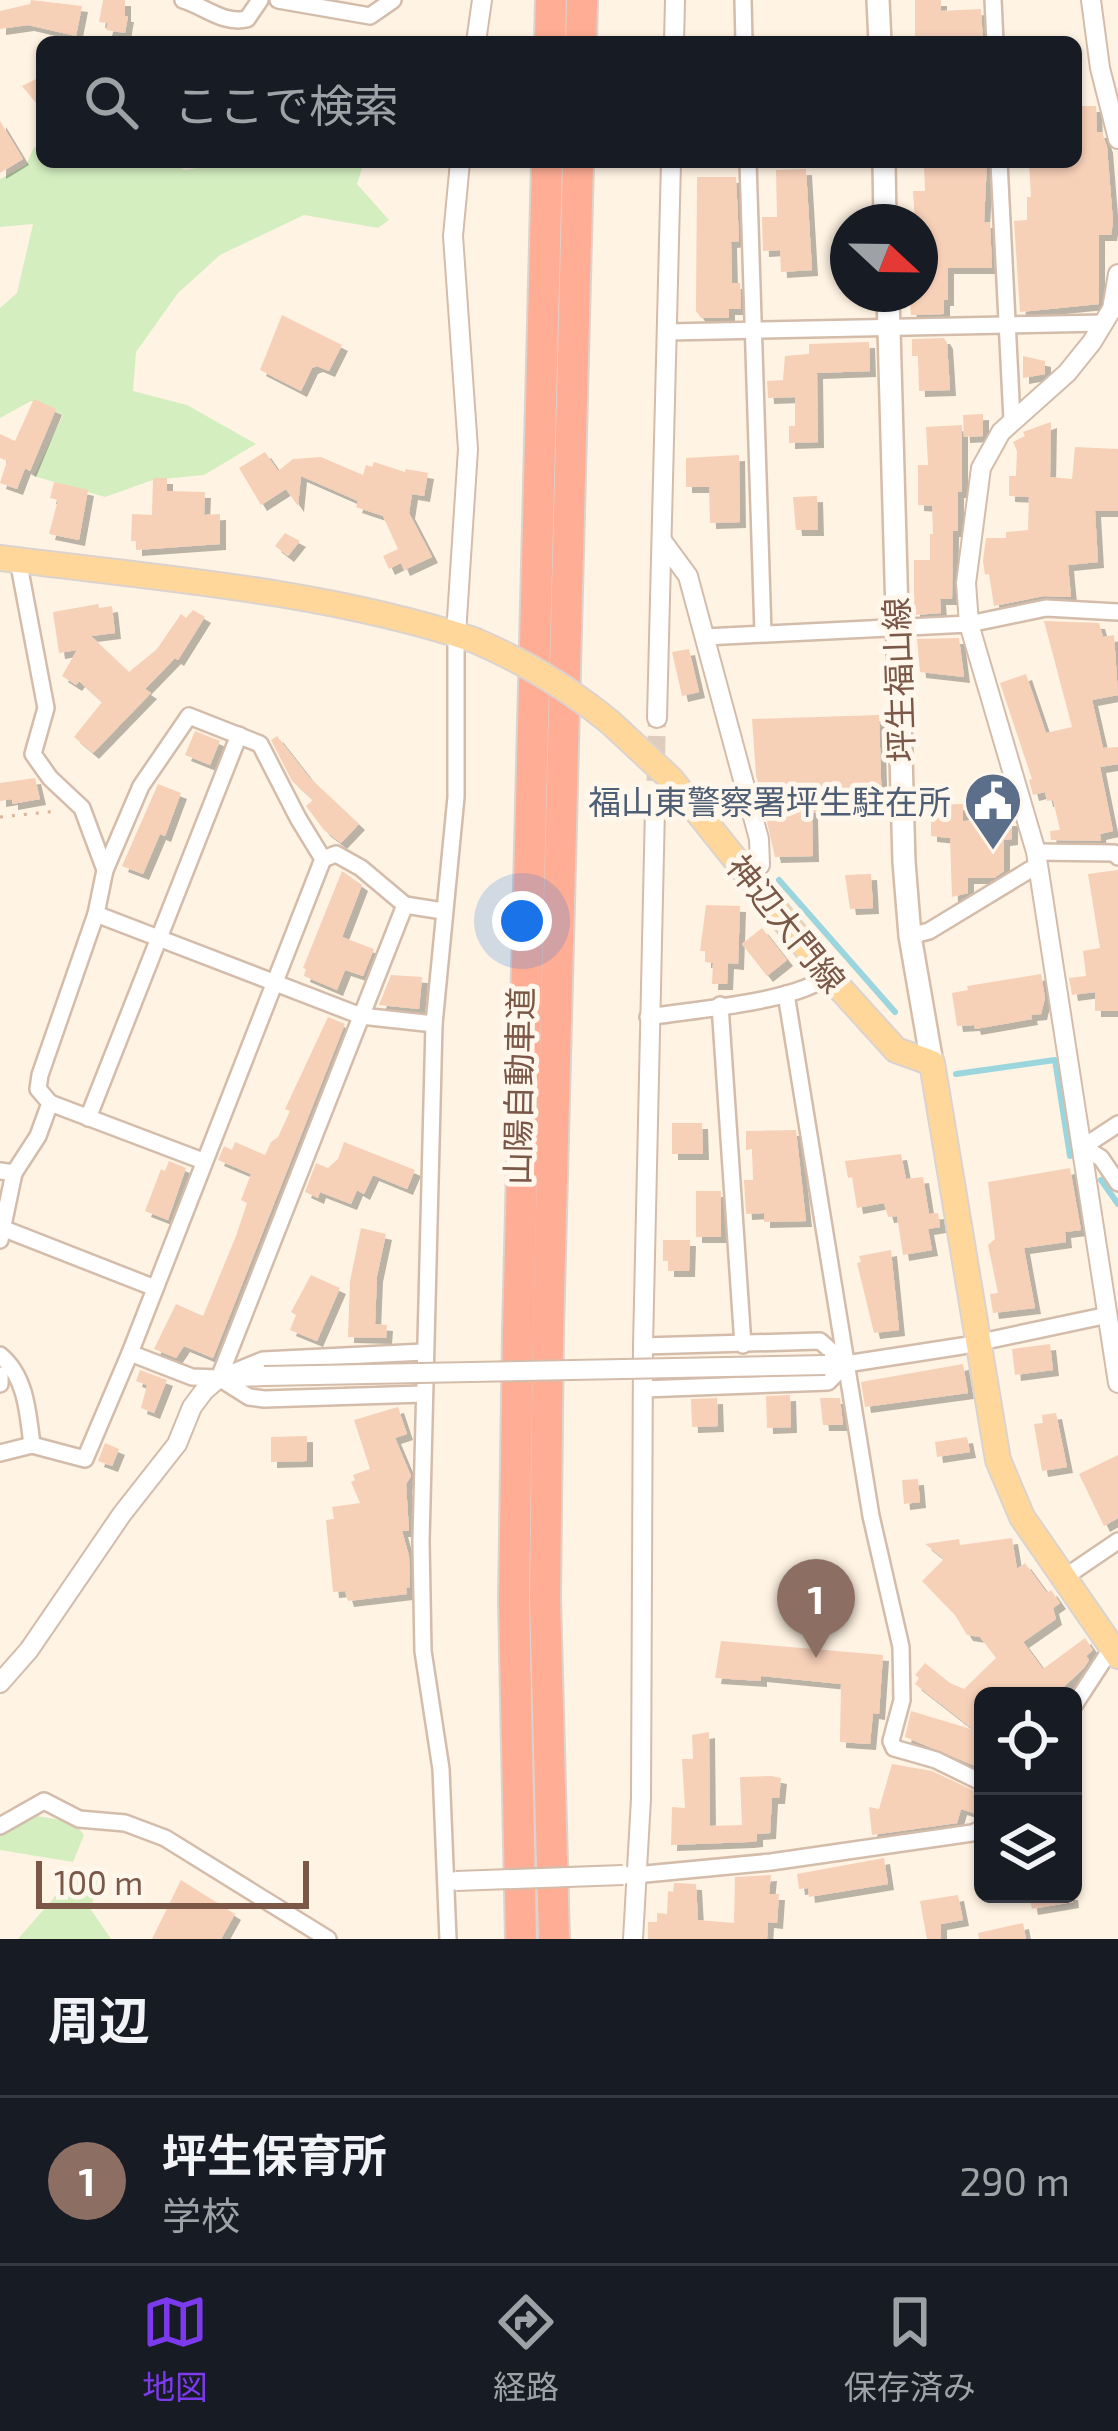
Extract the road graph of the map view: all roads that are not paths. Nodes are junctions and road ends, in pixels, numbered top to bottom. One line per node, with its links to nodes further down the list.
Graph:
1 (184, 0): 2 (street)
2 (260, 0)
3 (278, 0): 4 (street)
4 (393, 0)
5 (482, 0): 13 (street)
6 (551, 0): 14 (highway)
7 (582, 0): 15 (highway)
8 (675, 0): 16 (street)
9 (743, 0): 17 (street)
10 (878, 0): 18 (main road)
11 (993, 0): 19 (street)
12 (1090, 0): 20 (street)
13 (477, 36)
14 (550, 36)
15 (581, 36)
16 (674, 36)
17 (744, 36)
18 (880, 36)
19 (995, 36)
20 (1118, 139)
21 (459, 168): 45 (street)
22 (547, 168): 103 (highway, 山陽自動車道)
23 (578, 168): 104 (highway, 山陽自動車道)
24 (671, 168): 35 (street)
25 (748, 168): 34 (street)
26 (884, 168): 28 (main road)
27 (999, 168): 33 (street)
28 (885, 204)
29 (1118, 274): 31 (street)
30 (889, 312): 32 (main road, 坪生福山線)
31 (1111, 314): 33 (street); 36 (street)
32 (889, 326): 33 (street); 34 (street); 43 (main road, 坪生福山線)
33 (1005, 326): 36 (street)
34 (753, 329): 35 (street); 44 (street)
35 (668, 332): 37 (street)
36 (1012, 420): 42 (street)
37 (663, 542): 39 (street); 40 (street)
38 (9, 559): 45 (main road, 神辺大門線); 53 (street)
39 (661, 607): 40 (street); 47 (street)
40 (697, 607): 46 (street)
41 (1118, 612): 42 (street)
42 (969, 624): 43 (street); 52 (street)
43 (896, 630): 44 (street); 58 (main road, 坪生福山線)
44 (763, 633): 46 (street)
45 (465, 637): 54 (main road, 神辺大門線, bridge); 56 (street)
46 (705, 637): 54 (street)
47 (658, 718)
48 (238, 735): 51 (street); 53 (street); 59 (street)
49 (655, 808): 65 (street)
50 (1117, 854): 52 (street)
51 (323, 859): 55 (street); 61 (street)
52 (1036, 859): 58 (street); 71 (street)
53 (105, 870): 57 (street)
54 (749, 876): 60 (main road, 神辺大門線)
55 (405, 905): 56 (street); 64 (street)
56 (442, 911): 66 (street)
57 (96, 914): 59 (street); 68 (street)
58 (910, 937): 67 (main road, 坪生福山線)
59 (158, 939): 61 (street); 69 (street)
60 (828, 975): 62 (street); 67 (main road, 神辺大門線)
61 (275, 985): 64 (street); 72 (street)
62 (786, 994): 63 (street); 84 (street)
63 (720, 1005): 65 (street); 79 (street)
64 (361, 1016): 66 (street); 85 (street)
65 (648, 1017): 80 (street)
66 (434, 1024): 81 (street)
67 (932, 1063): 78 (main road)
68 (50, 1103): 69 (street); 73 (street)
69 (88, 1118): 72 (street)
70 (1118, 1124): 71 (street)
71 (1083, 1147): 74 (street); 77 (street)
72 (203, 1161): 76 (street)
73 (7, 1172): 75 (street)
74 (1118, 1183)
75 (1, 1234): 76 (street)
76 (155, 1288): 82 (street)
77 (1108, 1315): 78 (street); 86 (street)
78 (976, 1341): 84 (street); 92 (main road)
79 (743, 1345): 80 (street); 84 (street)
80 (643, 1346): 87 (street)
81 (424, 1352): 85 (street); 88 (street)
82 (130, 1353): 85 (street); 89 (street)
83 (0, 1355): 89 (street)
84 (846, 1364): 85 (street, bridge); 87 (street); 96 (street)
85 (219, 1378): 88 (street); 94 (street)
86 (1118, 1384)
87 (643, 1389): 99 (street)
88 (423, 1394): 100 (street)
89 (32, 1445): 90 (street)
90 (0, 1453)
91 (1118, 1541): 92 (street)
92 (1065, 1576): 93 (main road)
93 (1116, 1653): 95 (street)
94 (0, 1683)
95 (1082, 1696)
96 (974, 1779)
97 (0, 1826): 101 (street)
98 (974, 1832): 99 (street)
99 (629, 1875): 100 (street, bridge); 105 (street)
100 (450, 1881): 102 (street)
101 (328, 1939)
102 (448, 1939)
103 (521, 1939)
104 (554, 1939)
105 (633, 1939)

